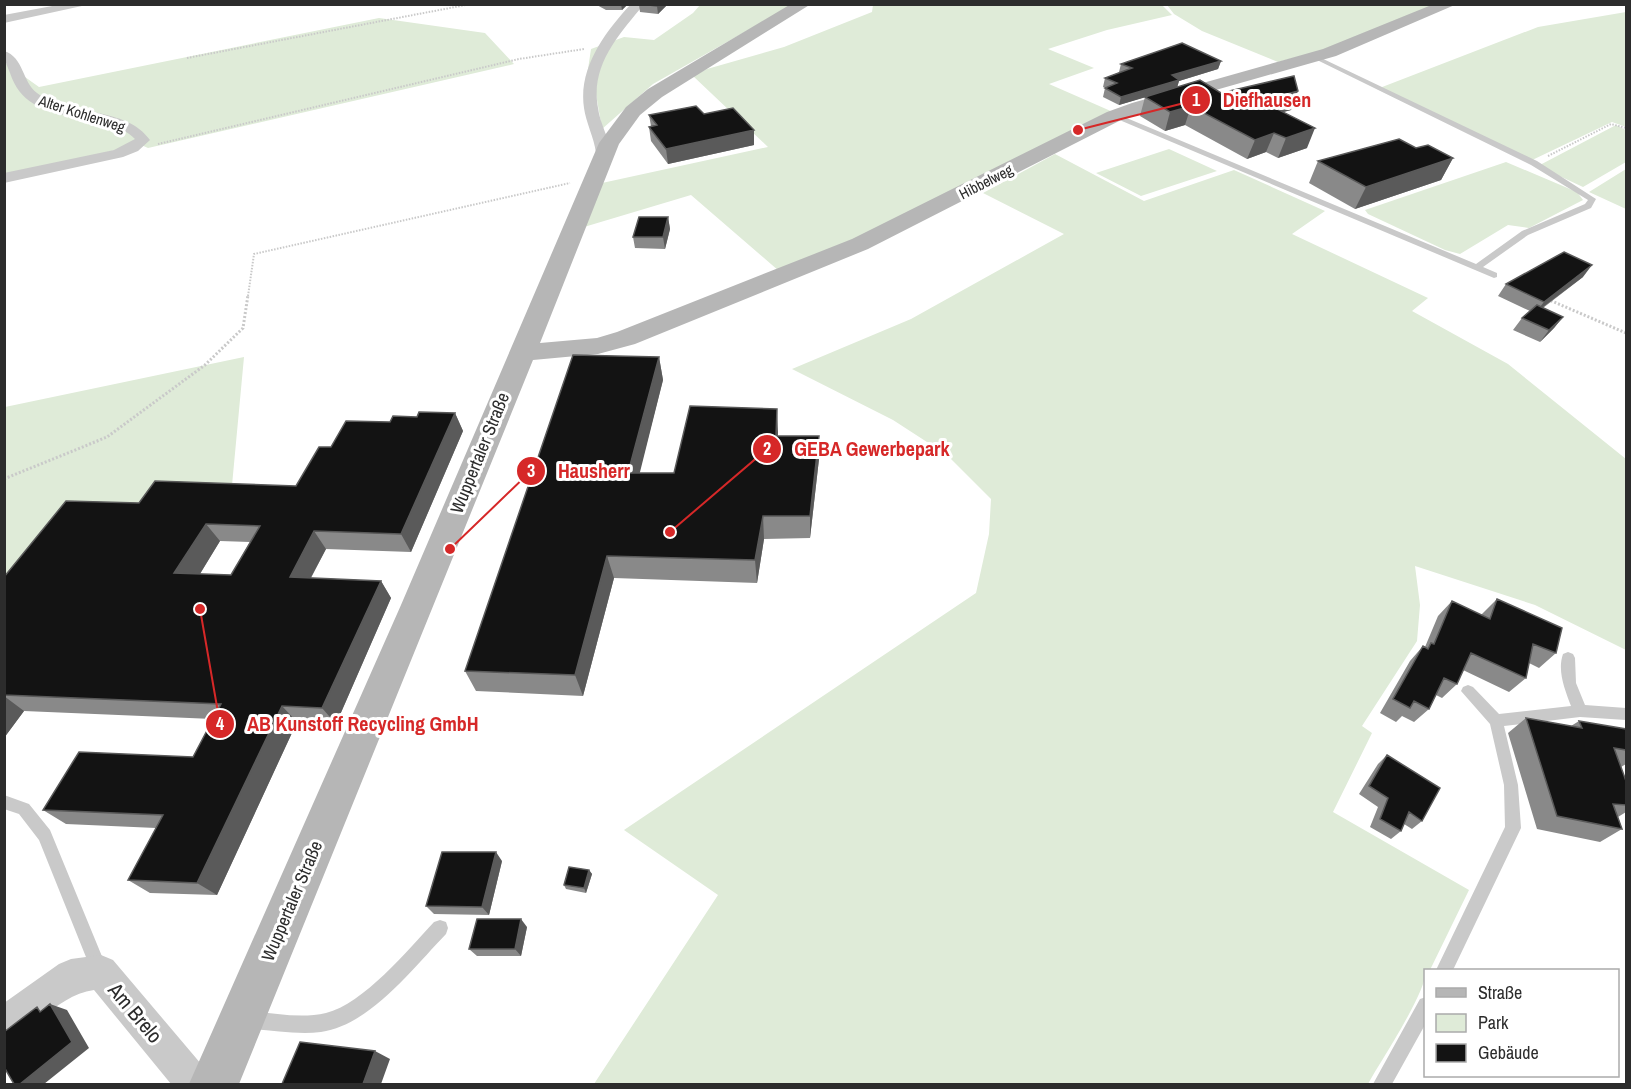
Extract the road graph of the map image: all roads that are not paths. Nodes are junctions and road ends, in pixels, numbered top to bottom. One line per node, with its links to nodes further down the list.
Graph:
1 (85, 4): 5 (street)
2 (638, 4): 9 (street)
3 (803, 4): 9 (street, Wuppertaler Straße)
4 (1449, 4): 7 (street, Hibbelweg)
5 (4, 20)
6 (4, 55): 10 (street, Alter Kohlenweg)
7 (1315, 57): 8 (street, Hibbelweg); 11 (lane)
8 (1114, 116): 11 (lane); 13 (street, Hibbelweg)
9 (604, 153): 13 (street, Wuppertaler Straße)
10 (4, 178)
11 (1477, 268): 12 (lane)
12 (1494, 275)
13 (522, 353): 24 (street, Wuppertaler Straße)
14 (1568, 658): 16 (lane)
15 (1468, 691): 18 (lane)
16 (1580, 711): 17 (lane); 18 (lane)
17 (1626, 714)
18 (1496, 721): 21 (lane)
19 (4, 802): 22 (lane)
20 (440, 928): 24 (lane)
21 (1444, 969)
22 (101, 972): 25 (street, Am Brelo); 26 (street, Am Brelo)
23 (1424, 1007): 28 (lane)
24 (242, 1020): 27 (street, Wuppertaler Straße)
25 (4, 1024)
26 (194, 1084)
27 (214, 1084)
28 (1382, 1084)

